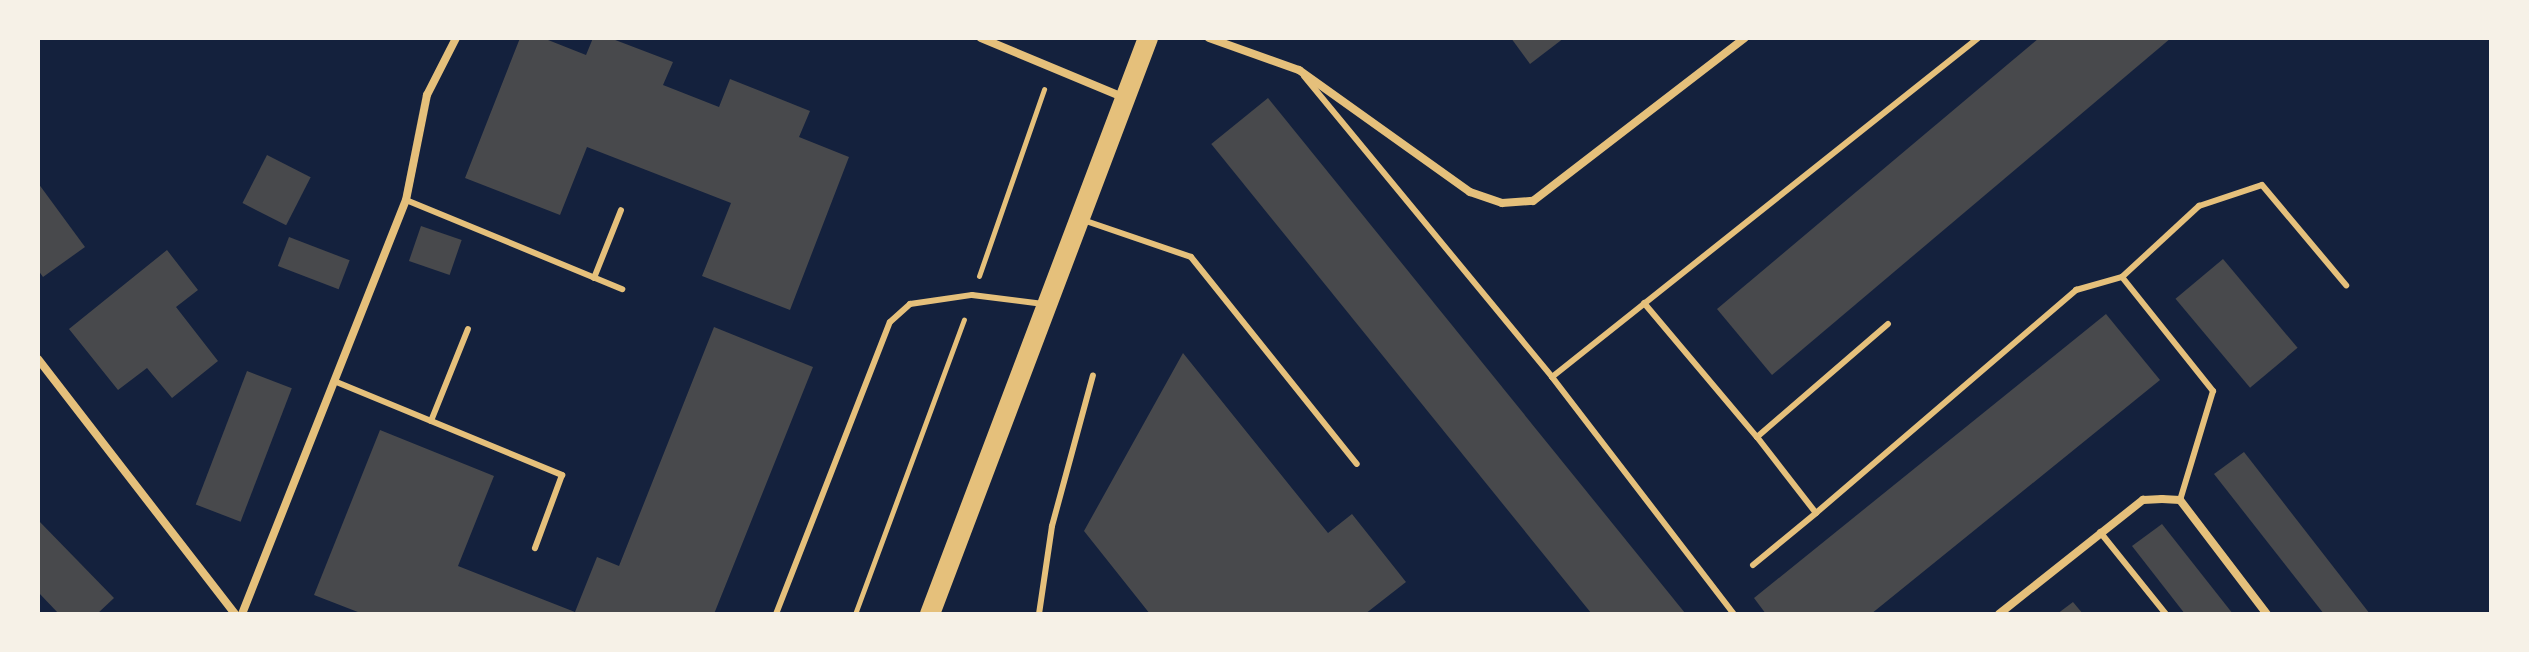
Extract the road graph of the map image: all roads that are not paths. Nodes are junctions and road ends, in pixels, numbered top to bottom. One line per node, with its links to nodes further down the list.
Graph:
1 (456, 38): 9 (street)
2 (981, 38): 8 (street)
3 (1148, 38): 8 (main road)
4 (1209, 38): 7 (street)
5 (1745, 38): 7 (street)
6 (1978, 38): 16 (lane)
7 (1299, 70): 22 (lane)
8 (1125, 98): 11 (main road)
9 (406, 200): 13 (lane); 23 (street)
10 (621, 210): 13 (lane)
11 (1079, 219): 17 (main road); 26 (lane)
12 (2122, 277): 14 (lane); 27 (lane); 28 (lane)
13 (594, 278): 15 (lane)
14 (2346, 285)
15 (622, 289)
16 (1644, 303): 22 (lane); 25 (lane)
17 (1047, 304): 34 (lane); 35 (main road)
18 (1888, 324): 25 (lane)
19 (468, 329): 24 (lane)
20 (38, 359): 32 (street)
21 (1093, 375): 36 (lane)
22 (1552, 377): 37 (lane)
23 (334, 381): 24 (lane); 33 (street)
24 (431, 421): 30 (lane)
25 (1757, 437): 28 (lane)
26 (1357, 464)
27 (2180, 500): 29 (street); 40 (street)
28 (1816, 513): 31 (lane)
29 (2100, 532): 38 (street); 39 (lane)
30 (535, 548)
31 (1753, 565)
32 (235, 614)
33 (242, 614)
34 (776, 614)
35 (930, 614)
36 (1039, 614)
37 (1734, 614)
38 (1999, 614)
39 (2166, 614)
40 (2267, 614)

